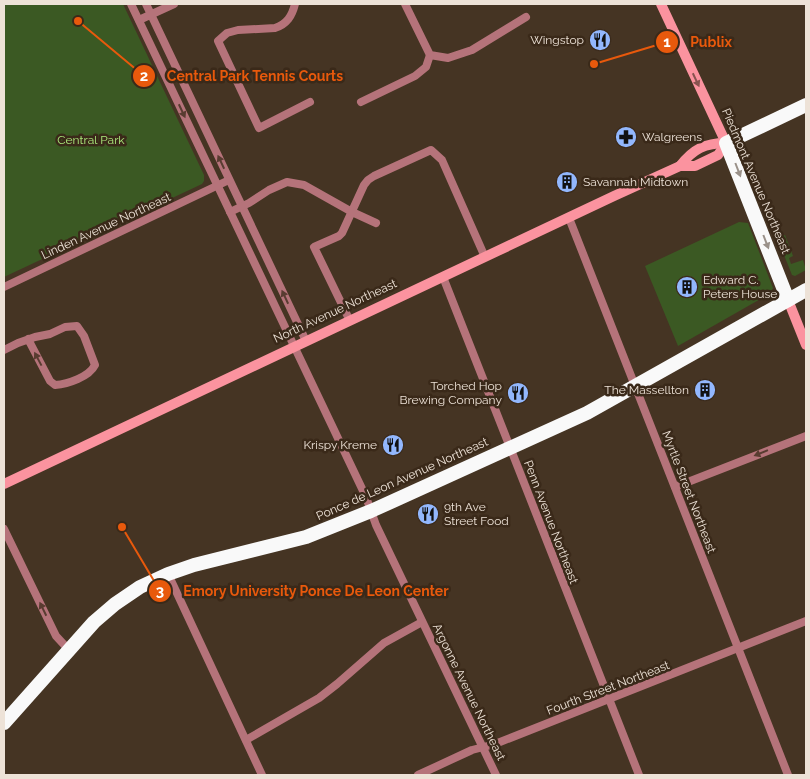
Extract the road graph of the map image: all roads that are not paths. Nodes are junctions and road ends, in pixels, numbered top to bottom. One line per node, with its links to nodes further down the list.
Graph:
1 (131, 4): 9 (street, Argonne Avenue Northeast)
2 (146, 4): 7 (street)
3 (174, 4): 7 (street)
4 (295, 4): 11 (street)
5 (405, 4): 10 (street)
6 (661, 4): 14 (main road, Piedmont Avenue Northeast, one-way to 14)
7 (151, 14): 9 (street); 15 (street, one-way to 7)
8 (526, 17): 10 (street)
9 (139, 20): 16 (street, Argonne Avenue Northeast, one-way to 16)
10 (430, 55): 12 (street)
11 (310, 102)
12 (361, 102)
13 (806, 105): 14 (highway, North Avenue Northeast)
14 (726, 144): 20 (main road, North Avenue Northeast); 26 (highway, Piedmont Avenue Northeast, one-way to 26)
15 (229, 180): 16 (street, Linden Avenue Northeast); 17 (street)
16 (217, 186): 18 (street, Argonne Avenue Northeast); 24 (street, Linden Avenue Northeast)
17 (242, 206): 18 (street); 19 (street); 29 (street, one-way to 17)
18 (230, 212): 31 (street, Argonne Avenue Northeast)
19 (352, 212): 21 (street); 22 (street); 27 (street)
20 (569, 218): 22 (main road, North Avenue Northeast); 33 (street, Myrtle Street Northeast)
21 (376, 222)
22 (485, 257): 23 (main road, North Avenue Northeast)
23 (442, 277): 27 (main road, North Avenue Northeast); 35 (street, Penn Avenue Northeast)
24 (4, 287)
25 (806, 290): 26 (highway, Ponce de Leon Avenue Northeast)
26 (788, 300): 30 (main road, Piedmont Avenue Northeast); 33 (highway, Ponce de Leon Avenue Northeast)
27 (350, 321): 29 (main road, North Avenue Northeast)
28 (28, 340): 28 (street, one-way to 28); 32 (street)
29 (306, 342): 31 (main road, North Avenue Northeast)
30 (806, 345)
31 (295, 347): 36 (main road, North Avenue Northeast); 38 (street, Argonne Avenue Northeast)
32 (4, 350)
33 (636, 386): 35 (highway, Ponce de Leon Avenue Northeast); 37 (street, Myrtle Street Northeast)
34 (806, 436): 37 (street, one-way to 37)
35 (510, 448): 38 (highway, Ponce de Leon Avenue Northeast); 45 (street, Penn Avenue Northeast)
36 (4, 484)
37 (676, 488): 43 (street, Myrtle Street Northeast)
38 (371, 512): 40 (highway, Ponce de Leon Avenue Northeast); 42 (street, Argonne Avenue Northeast)
39 (4, 529): 44 (street, one-way to 39)
40 (168, 574): 44 (highway, Ponce de Leon Avenue Northeast); 47 (street)
41 (806, 621): 43 (street, Fourth Street Northeast)
42 (422, 622): 47 (street); 48 (street, Argonne Avenue Northeast)
43 (739, 648): 45 (street, Fourth Street Northeast); 53 (street, Myrtle Street Northeast)
44 (69, 650): 46 (highway, Ponce de Leon Avenue Northeast)
45 (609, 700): 48 (street, Fourth Street Northeast); 52 (street, Penn Avenue Northeast)
46 (4, 723)
47 (246, 740): 49 (street)
48 (483, 747): 50 (street, Fourth Street Northeast); 51 (street, Argonne Avenue Northeast)
49 (262, 775)
50 (418, 775)
51 (496, 775)
52 (639, 775)
53 (788, 775)

